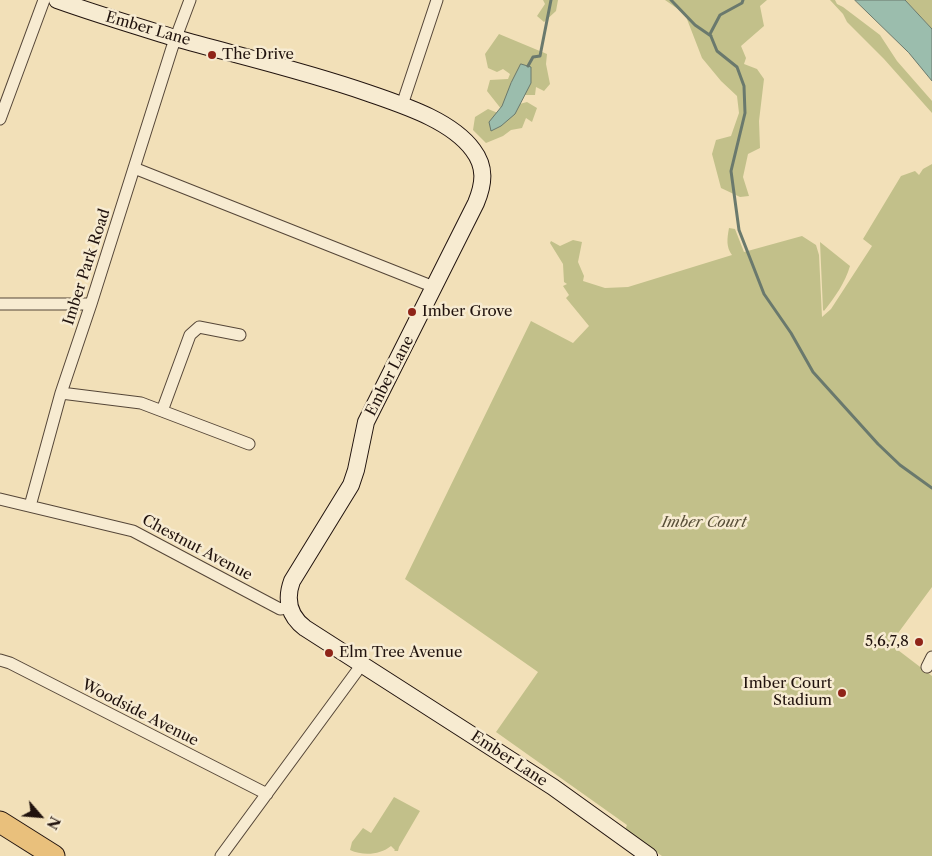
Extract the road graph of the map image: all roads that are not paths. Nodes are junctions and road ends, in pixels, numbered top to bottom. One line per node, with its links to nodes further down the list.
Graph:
1 (44, 0): 7 (street)
2 (57, 0): 5 (main road, Ember Lane)
3 (190, 0): 5 (street)
4 (437, 0): 6 (street)
5 (176, 38): 6 (main road, Ember Lane); 8 (street, Imber Park Road)
6 (402, 105): 9 (main road, Ember Lane)
7 (0, 119)
8 (134, 168): 9 (street); 11 (street, Imber Park Road)
9 (434, 287): 18 (main road, Ember Lane)
10 (0, 304): 11 (street)
11 (91, 304): 13 (street, Imber Park Road)
12 (240, 335): 14 (street)
13 (61, 393): 14 (street); 17 (street, Imber Park Road)
14 (162, 411): 15 (street)
15 (249, 444)
16 (0, 499): 17 (street, Chestnut Avenue)
17 (30, 506): 18 (street, Chestnut Avenue)
18 (289, 608): 20 (main road, Ember Lane)
19 (0, 660): 21 (street, Woodside Avenue)
20 (362, 663): 21 (street); 25 (main road, Ember Lane)
21 (266, 794): 24 (street)
22 (0, 822): 23 (highway)
23 (48, 854)
24 (220, 856)
25 (649, 856)

